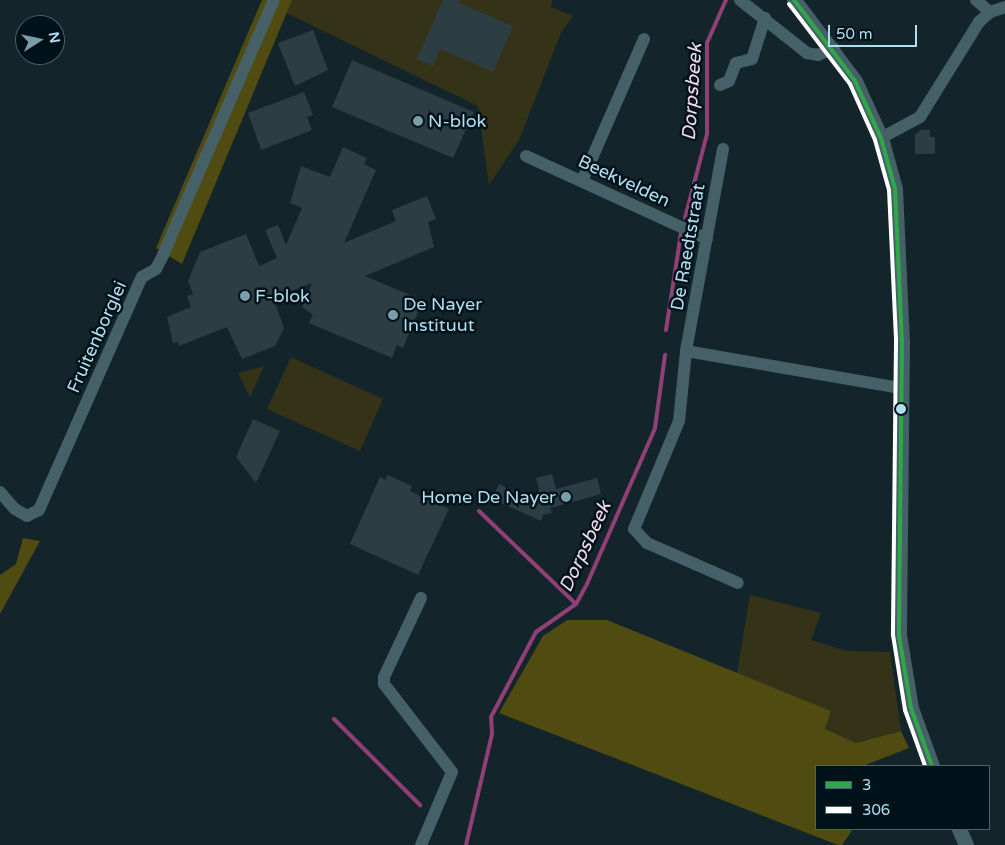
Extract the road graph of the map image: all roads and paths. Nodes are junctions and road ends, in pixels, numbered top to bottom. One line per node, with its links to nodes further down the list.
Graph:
1 (274, 0): 18 (street, Fruitenborglei)
2 (740, 0): 7 (street)
3 (794, 0): 9 (street)
4 (976, 0): 6 (street)
5 (1005, 7): 6 (street)
6 (990, 12): 11 (street)
7 (764, 18): 9 (street); 10 (street)
8 (644, 39): 14 (street)
9 (833, 48): 11 (street)
10 (720, 85)
11 (881, 138): 17 (street)
12 (723, 149): 15 (street, De Raedtstraat)
13 (526, 156): 14 (street, Beekvelden)
14 (582, 181): 15 (street, Beekvelden)
15 (707, 238): 16 (street, De Raedtstraat)
16 (686, 351): 17 (street); 19 (street, De Raedtstraat)
17 (901, 388): 21 (street)
18 (0, 492)
19 (738, 583)
20 (421, 598): 23 (street)
21 (932, 765)
22 (959, 830): 24 (street)
23 (421, 845)
24 (966, 845)

